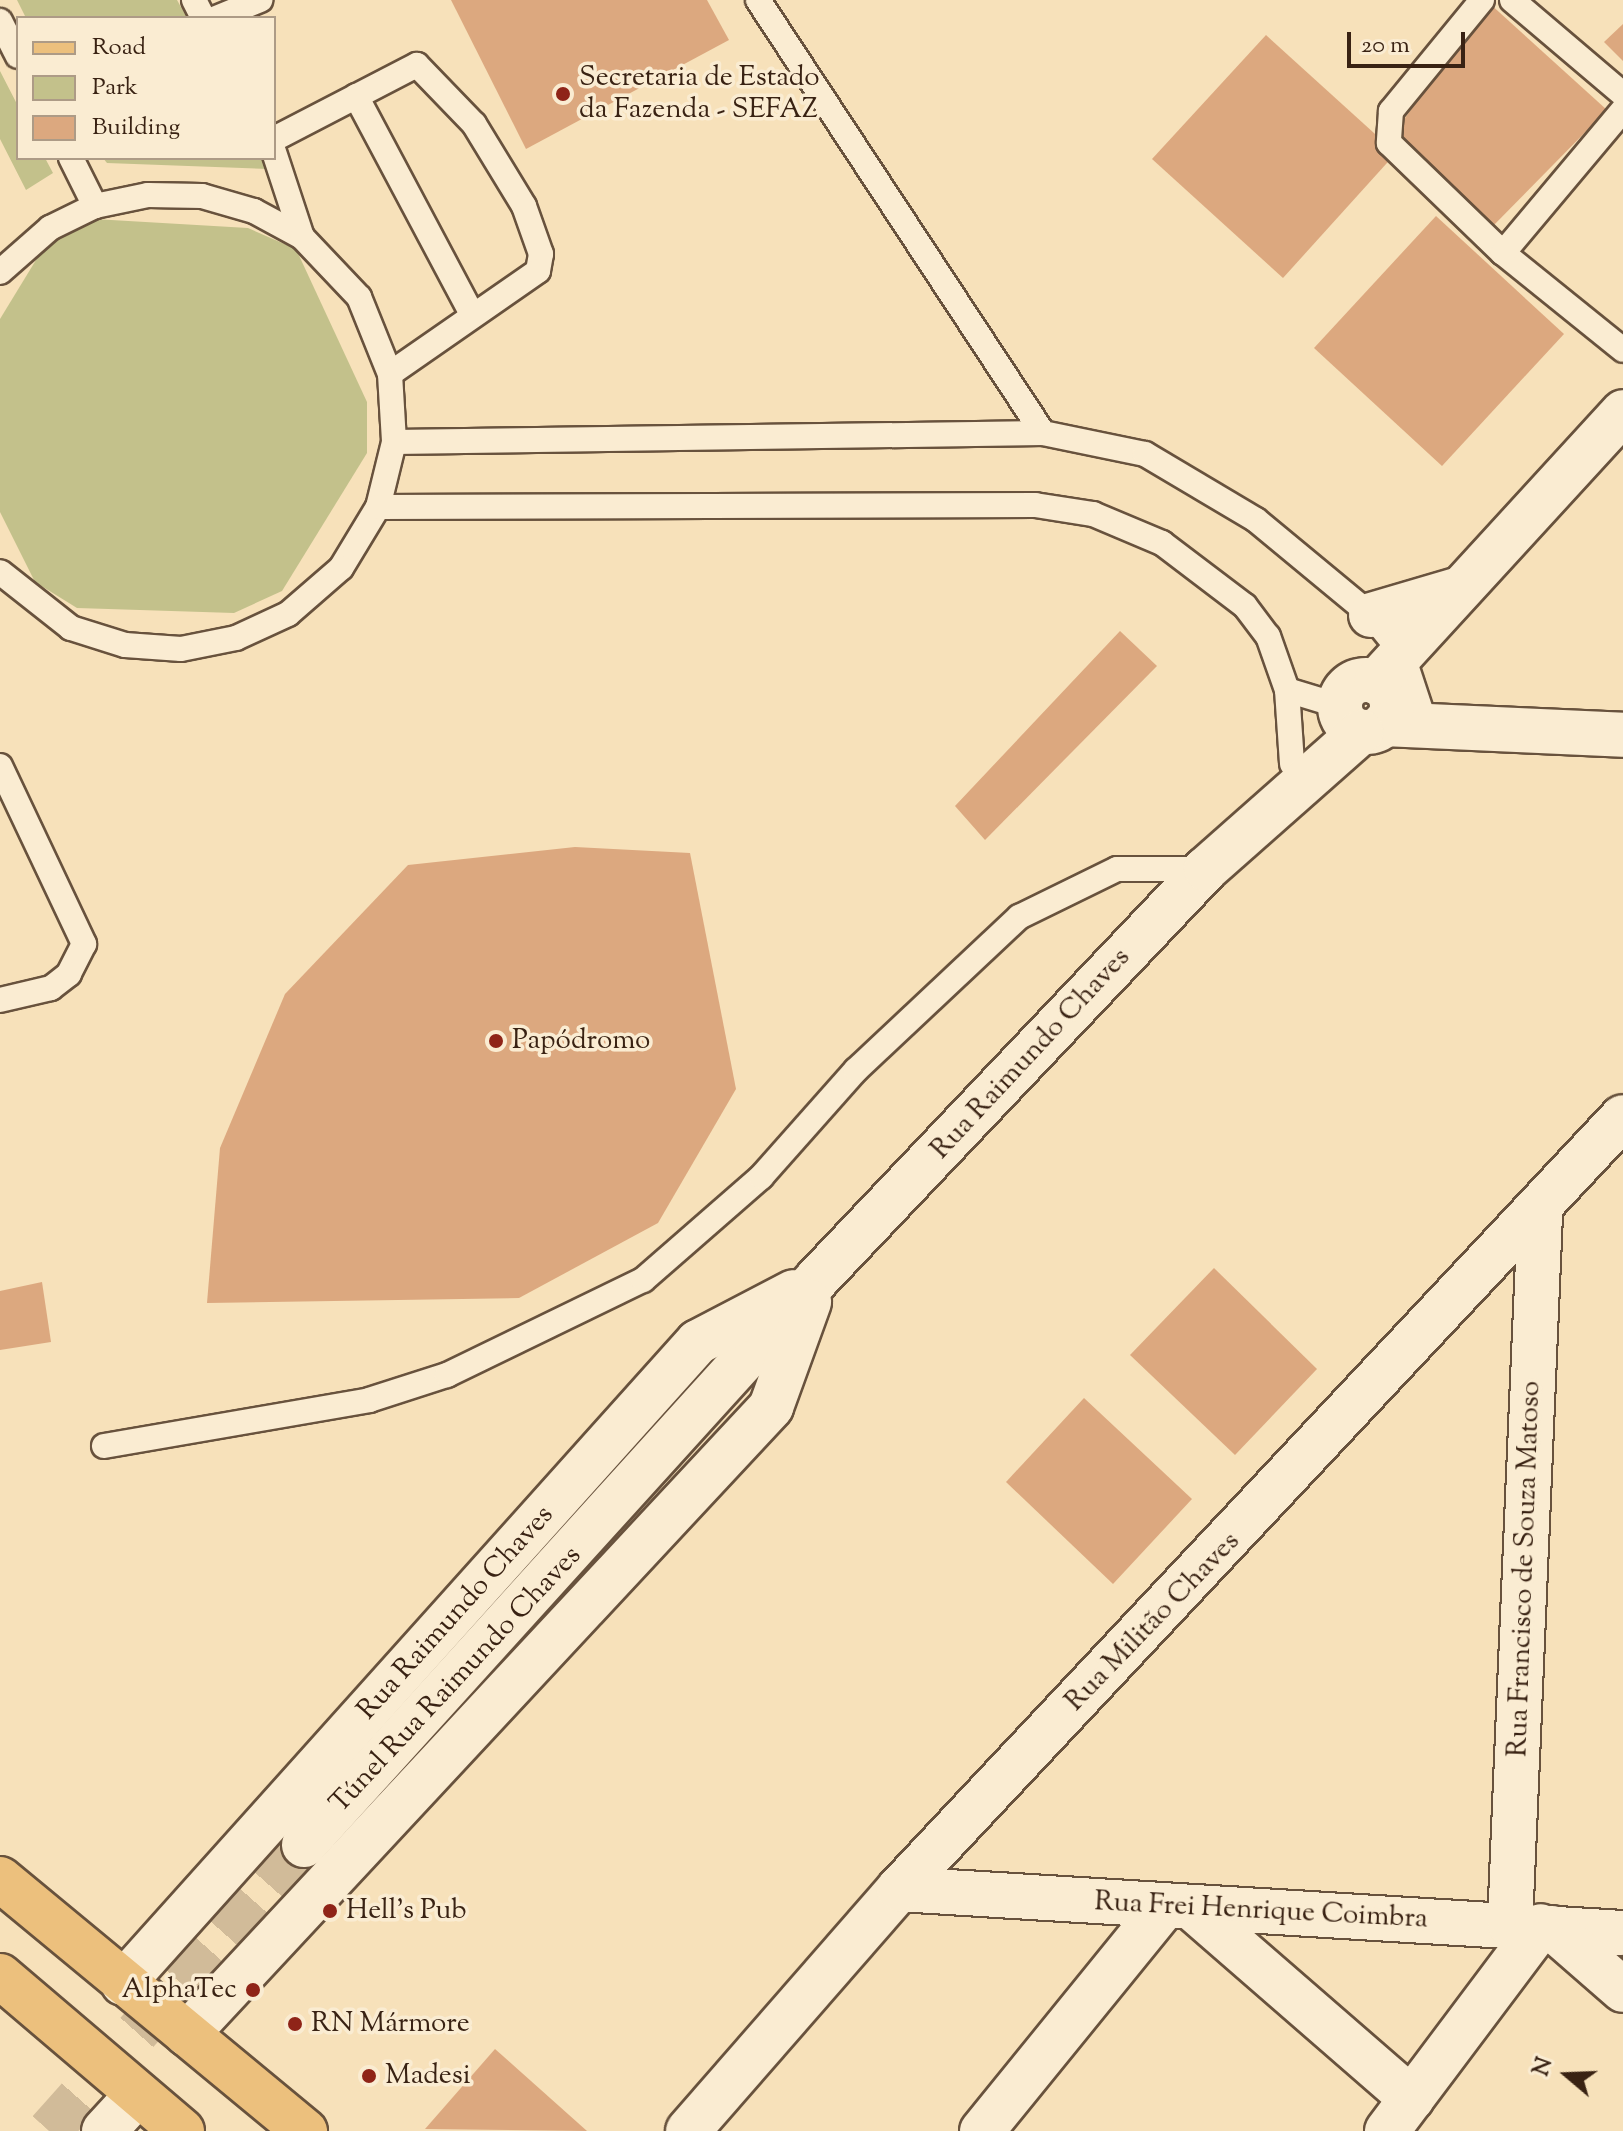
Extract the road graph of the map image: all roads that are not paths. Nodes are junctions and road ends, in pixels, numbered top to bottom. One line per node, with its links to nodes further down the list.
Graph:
1 (260, 0): 5 (lane)
2 (758, 0): 22 (lane)
3 (1482, 0): 16 (lane)
4 (1512, 0): 8 (lane)
5 (221, 16)
6 (0, 21): 7 (lane)
7 (16, 52)
8 (1623, 94)
9 (356, 96): 11 (lane); 18 (lane); 18 (lane)
10 (1623, 110): 16 (lane)
11 (276, 138)
12 (276, 158): 15 (lane)
13 (72, 160): 14 (lane)
14 (95, 206): 15 (lane); 17 (lane)
15 (302, 237): 20 (lane)
16 (1503, 253): 19 (lane)
17 (3, 257)
18 (472, 314): 20 (lane)
19 (1623, 350)
20 (390, 374): 23 (lane)
21 (1623, 412): 26 (main road, Rua Raimundo Chaves)
22 (1043, 433): 23 (lane); 27 (lane)
23 (394, 442): 24 (lane)
24 (378, 507): 25 (lane); 28 (lane)
25 (0, 572)
26 (1464, 591): 27 (main road); 29 (main road, Rua Raimundo Chaves)
27 (1371, 615): 29 (lane)
28 (1287, 690): 29 (lane); 31 (lane)
29 (1387, 703): 30 (main road); 31 (main road, Rua Raimundo Chaves); 33 (main road, Rua Raimundo Chaves)
30 (1623, 735)
31 (1292, 764): 33 (main road, Rua Raimundo Chaves)
32 (0, 766): 35 (lane)
33 (1246, 830): 34 (main road, Rua Raimundo Chaves)
34 (1206, 869): 38 (main road, Rua Raimundo Chaves); 39 (lane)
35 (0, 1000)
36 (1623, 1117): 37 (main road, Rua Militão Chaves)
37 (1540, 1214): 43 (main road, Rua Militão Chaves); 45 (main road, Rua Francisco de Souza Matoso)
38 (817, 1279): 40 (main road, Rua Raimundo Chaves); 48 (main road, Rua Raimundo Chaves); 50 (main road, Rua Raimundo Chaves)
39 (104, 1446)
40 (608, 1515): 41 (main road, Túnel Rua Raimundo Chaves)
41 (304, 1845)
42 (0, 1879): 48 (main road)
43 (899, 1889): 44 (main road, Rua Frei Henrique Coimbra); 56 (main road, Rua Militão Chaves)
44 (1178, 1907): 45 (main road, Rua Frei Henrique Coimbra); 52 (main road); 57 (main road)
45 (1534, 1926): 46 (main road, Rua Frei Henrique Coimbra); 49 (main road); 52 (main road)
46 (1623, 1933)
47 (0, 1976): 51 (main road)
48 (123, 1983): 50 (main road)
49 (1623, 1990)
50 (187, 2034): 55 (main road)
51 (138, 2094): 53 (main road); 54 (main road)
52 (1400, 2115)
53 (104, 2131)
54 (182, 2131)
55 (305, 2131)
56 (688, 2131)
57 (982, 2131)

